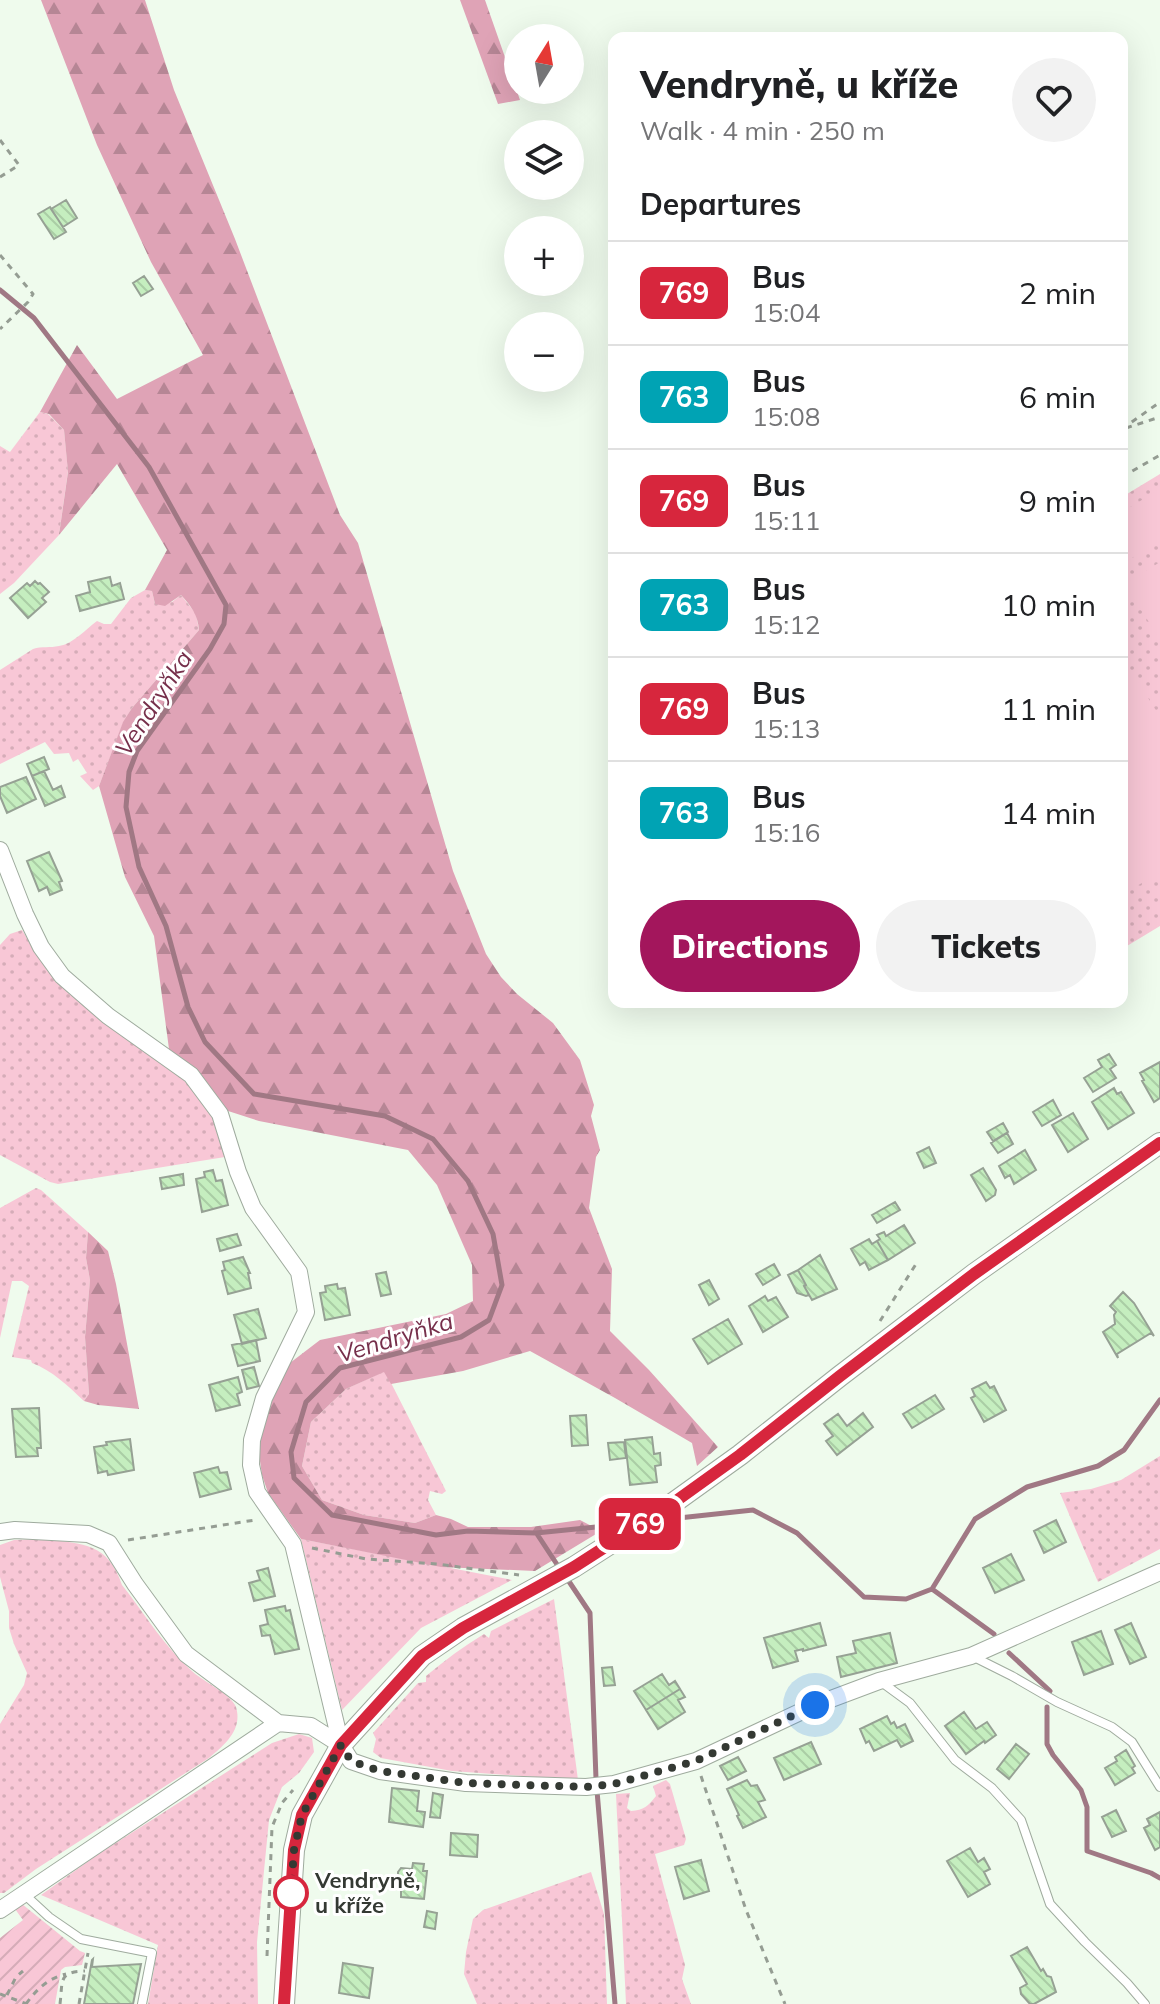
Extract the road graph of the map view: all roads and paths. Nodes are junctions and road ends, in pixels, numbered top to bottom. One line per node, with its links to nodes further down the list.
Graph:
1 (0, 140): 2 (path)
2 (0, 177)
3 (0, 255): 4 (path)
4 (0, 329)
5 (1160, 402): 7 (path)
6 (1160, 417): 8 (path)
7 (1128, 425)
8 (1128, 427)
9 (1160, 455): 10 (path)
10 (1128, 474)
11 (0, 850): 15 (street)
12 (1160, 1143): 24 (street)
13 (916, 1264): 14 (path)
14 (882, 1318)
15 (274, 1517): 17 (path); 18 (street)
16 (0, 1532): 17 (street)
17 (109, 1543): 23 (street)
18 (293, 1544): 20 (path); 24 (street)
19 (1160, 1572): 21 (street)
20 (520, 1575)
21 (971, 1656): 22 (street); 26 (lane)
22 (879, 1681): 25 (street); 41 (lane)
23 (278, 1723): 24 (street); 27 (street)
24 (341, 1745): 25 (street); 39 (street)
25 (696, 1761): 40 (path)
26 (1160, 1787)
27 (23, 1894): 28 (street); 29 (lane)
28 (0, 1910)
29 (91, 1941): 31 (path); 38 (lane)
30 (23, 1971): 34 (path)
31 (85, 1971): 32 (path); 37 (path)
32 (66, 1974): 35 (path); 36 (path)
33 (0, 1994): 34 (path)
34 (7, 1995): 35 (path)
35 (26, 2004)
36 (60, 2004)
37 (79, 2004)
38 (142, 2004)
39 (284, 2004)
40 (785, 2004)
41 (1145, 2004)

